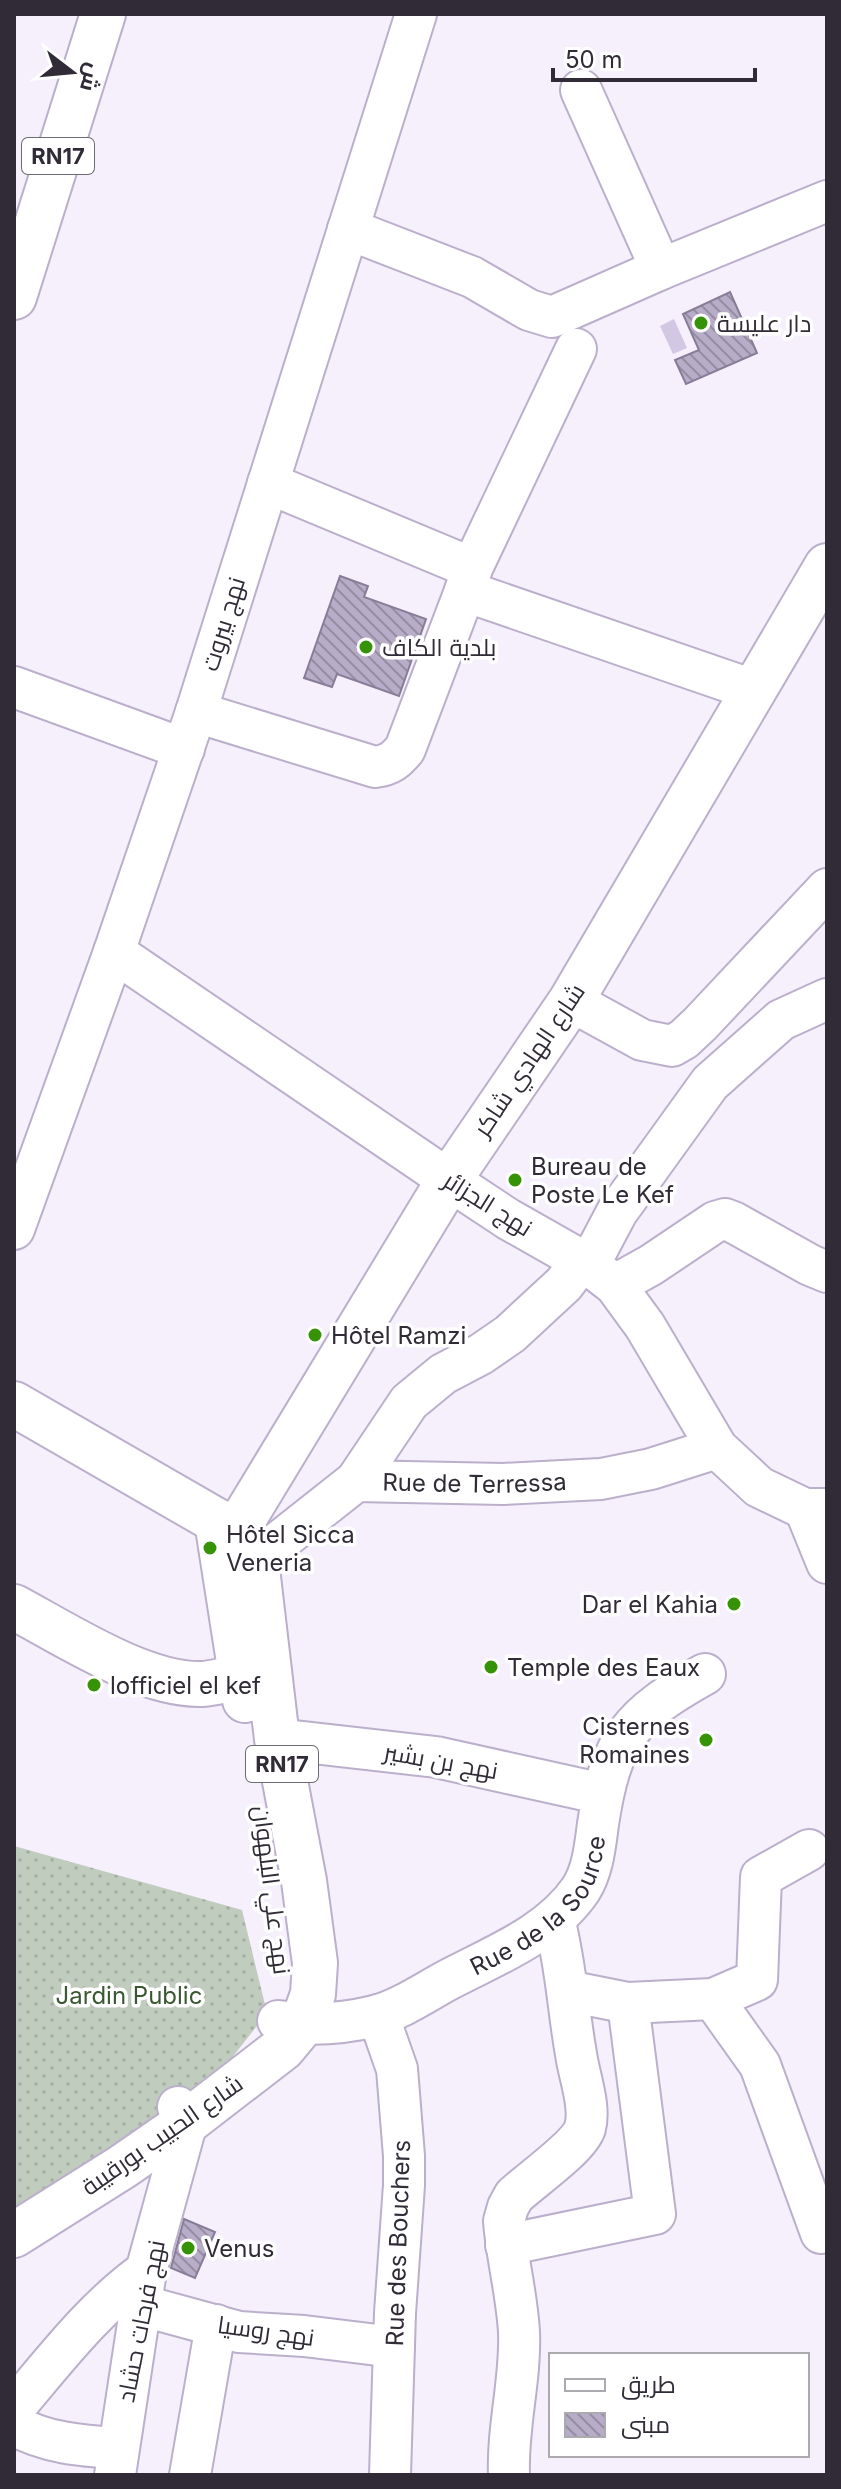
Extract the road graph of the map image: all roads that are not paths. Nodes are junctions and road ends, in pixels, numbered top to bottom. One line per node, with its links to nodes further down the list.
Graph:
1 (103, 14): 7 (main road, RN17)
2 (416, 14): 5 (street, نهج بيروت)
3 (581, 90): 6 (street)
4 (827, 201): 6 (street)
5 (348, 229): 6 (street); 9 (street, نهج بيروت)
6 (661, 269)
7 (14, 297)
8 (576, 349): 11 (street)
9 (268, 483): 11 (street); 14 (street, نهج بيروت)
10 (827, 566): 13 (main road, شارع الهادي شاكر)
11 (468, 580): 13 (street); 14 (street)
12 (14, 687): 14 (street)
13 (753, 690): 18 (main road, شارع الهادي شاكر)
14 (190, 731): 16 (street, نهج بيروت)
15 (827, 889): 18 (street)
16 (114, 952): 19 (street, نهج الجزائر); 20 (street, نهج بيروت)
17 (827, 999): 21 (street)
18 (571, 1001): 19 (main road, شارع الهادي شاكر)
19 (449, 1180): 21 (street, نهج الجزائر); 27 (main road, شارع الهادي شاكر)
20 (14, 1229)
21 (595, 1270): 22 (street); 24 (street, نهج الجزائر); 25 (street)
22 (827, 1272)
23 (14, 1404): 27 (main road)
24 (717, 1448): 25 (street, Rue de Terressa); 26 (street, نهج الجزائر)
25 (356, 1481): 27 (street, Rue de Terressa)
26 (816, 1509): 28 (street)
27 (233, 1539): 30 (main road, نهج علي البلهوان / RN17)
28 (827, 1563)
29 (14, 1607): 30 (main road)
30 (255, 1672): 32 (main road, نهج علي البلهوان / RN17); 40 (main road, نهج علي البلهوان / RN17)
31 (705, 1674): 33 (street, Rue de la Source)
32 (277, 1739): 33 (street, نهج بن بشير); 40 (main road, نهج علي البلهوان / RN17)
33 (603, 1794): 35 (street, Rue de la Source)
34 (809, 1850): 37 (street)
35 (554, 1919): 36 (street); 39 (street, Rue de la Source)
36 (568, 1991): 38 (street); 45 (street)
37 (713, 1999): 38 (street); 43 (street)
38 (628, 2003): 45 (street)
39 (378, 2015): 40 (street, Rue de la Source); 48 (street, Rue des Bouchers)
40 (290, 2023): 41 (main road, شارع الحبيب بورقيبة / RN17)
41 (183, 2114): 42 (main road, شارع الحبيب بورقيبة / RN17); 44 (main road, شارع الحبيب بورقيبة / RN17); 46 (street, نهج فرحات حشاد)
42 (14, 2220)
43 (821, 2233)
44 (14, 2235)
45 (506, 2245): 54 (street)
46 (143, 2288): 47 (street, نهج روسيا); 49 (street); 51 (street, نهج فرحات حشاد)
47 (216, 2325): 48 (street, نهج روسيا); 52 (street)
48 (394, 2347): 53 (street, Rue des Bouchers)
49 (14, 2408)
50 (14, 2425): 51 (street)
51 (116, 2461)
52 (190, 2475)
53 (390, 2475)
54 (509, 2475)

